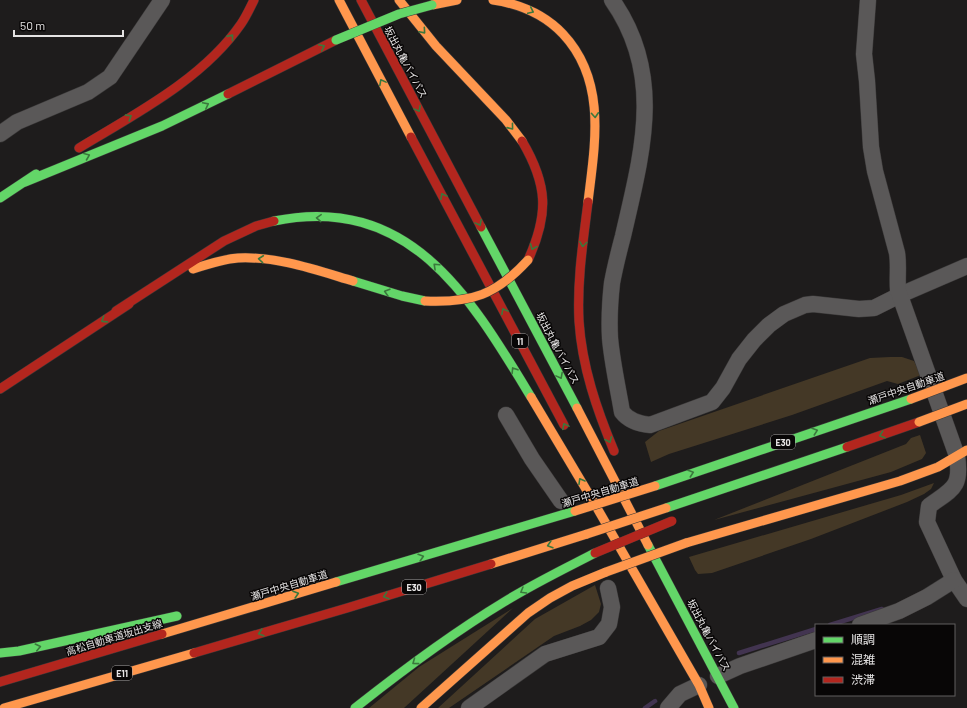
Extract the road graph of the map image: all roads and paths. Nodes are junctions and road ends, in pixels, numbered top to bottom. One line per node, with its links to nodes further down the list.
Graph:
1 (162, 0): 10 (street)
2 (254, 0): 11 (main road, one-way to 2)
3 (339, 0): 20 (main road, 11, one-way to 3)
4 (361, 0): 39 (main road, 坂出丸亀バイパス / 11, one-way to 39)
5 (399, 0): 15 (main road, one-way to 15, bridge)
6 (457, 0): 11 (main road, one-way to 6, bridge)
7 (493, 0): 23 (main road, one-way to 23)
8 (612, 0): 14 (street)
9 (868, 0): 14 (street)
10 (0, 134)
11 (25, 182): 12 (main road)
12 (0, 198)
13 (967, 266): 14 (street)
14 (900, 295): 22 (street)
15 (116, 312): 17 (main road, one-way to 17); 41 (main road, one-way to 15)
16 (967, 378): 31 (main road, 瀬戸中央自動車道 / E30, one-way to 16, bridge)
17 (0, 389)
18 (967, 404): 21 (main road, E30, one-way to 21, bridge)
19 (506, 415): 27 (street)
20 (567, 431)
21 (832, 452): 26 (main road); 36 (main road, E30, one-way to 36, bridge)
22 (962, 453): 29 (street); 44 (main road, bridge)
23 (616, 456)
24 (629, 484): 39 (main road)
25 (600, 494): 41 (main road)
26 (730, 496)
27 (561, 501)
28 (675, 520): 43 (main road, one-way to 43, bridge)
29 (962, 587): 35 (street)
30 (608, 588): 45 (street)
31 (259, 605): 32 (main road); 33 (main road, 瀬戸中央自動車道 / E30)
32 (214, 609)
33 (234, 613): 40 (main road, 高松自動車道坂出支線)
34 (185, 614): 38 (main road, one-way to 34)
35 (863, 624)
36 (240, 639): 42 (main road, E11)
37 (815, 640): 39 (street)
38 (0, 654)
39 (718, 676): 48 (main road, 坂出丸亀バイパス / 11); 49 (main road, 11)
40 (0, 682)
41 (699, 685): 46 (street); 47 (main road)
42 (4, 708)
43 (355, 708)
44 (421, 708)
45 (469, 708)
46 (668, 708)
47 (710, 708)
48 (734, 708)
49 (738, 708)

